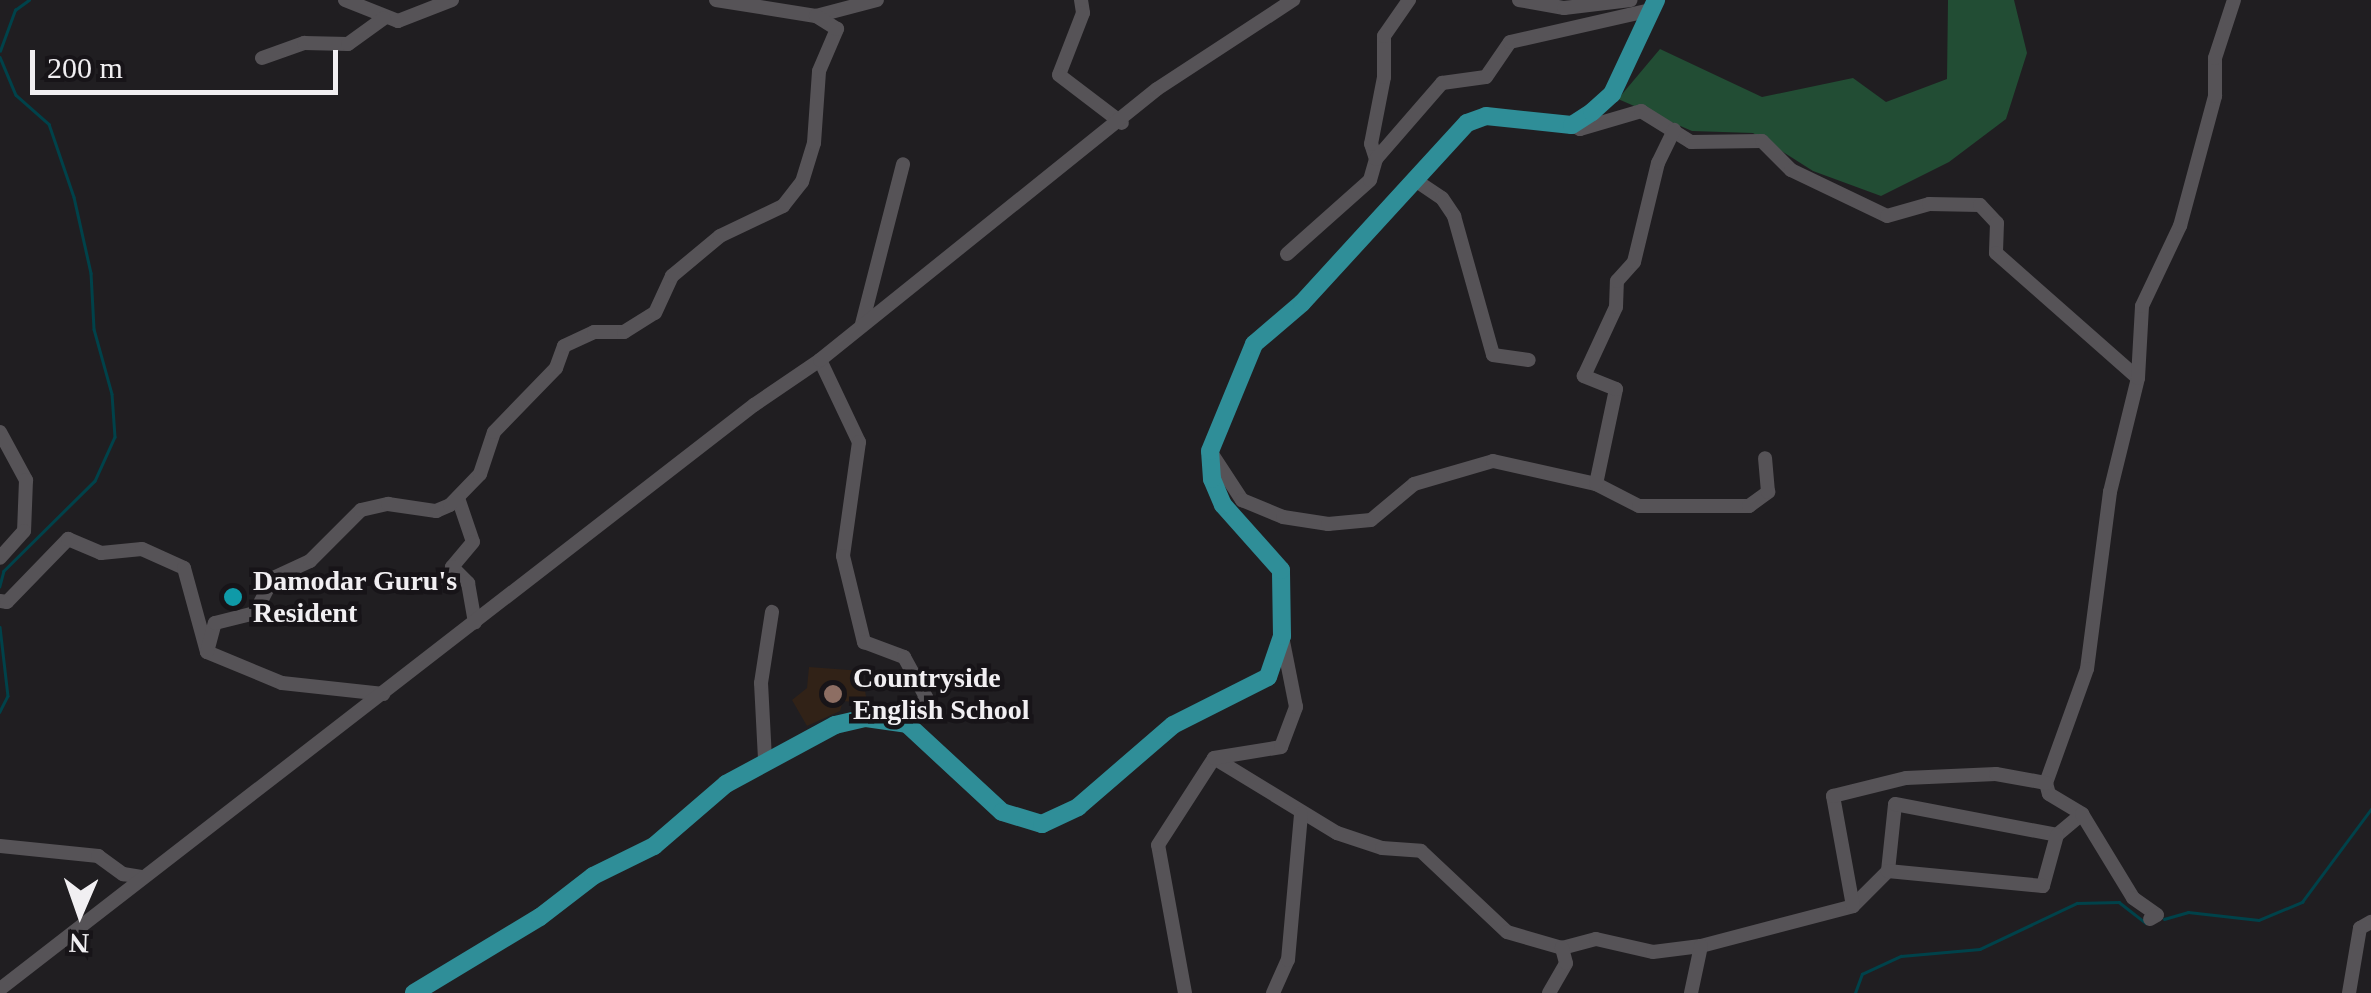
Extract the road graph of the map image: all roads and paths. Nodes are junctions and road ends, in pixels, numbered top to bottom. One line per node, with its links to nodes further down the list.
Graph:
1 (345, 0): 13 (street)
2 (452, 0): 13 (street)
3 (716, 0): 12 (street)
4 (877, 0): 12 (street)
5 (1081, 0): 15 (street)
6 (1293, 0): 15 (street)
7 (1409, 0): 18 (street)
8 (1519, 0): 9 (street)
9 (1631, 0)
10 (2234, 0): 25 (street)
11 (1653, 5): 16 (main road); 18 (street)
12 (816, 16): 30 (street)
13 (384, 18): 14 (street)
14 (262, 58)
15 (1122, 123): 22 (street)
16 (1572, 125): 17 (street); 20 (main road)
17 (1674, 130): 25 (street); 29 (street)
18 (1376, 159): 21 (street)
19 (904, 164): 22 (street)
20 (1415, 180): 24 (street); 27 (main road)
21 (1287, 254)
22 (860, 329): 23 (street)
23 (820, 360): 34 (street); 38 (street)
24 (1530, 360)
25 (2138, 378): 41 (street)
26 (0, 432): 31 (street)
27 (1210, 451): 29 (street); 35 (main road)
28 (1766, 458): 29 (street)
29 (1596, 484)
30 (458, 498): 34 (street); 36 (street)
31 (0, 558)
32 (0, 601): 36 (street)
33 (772, 612): 40 (street)
34 (476, 622): 37 (street)
35 (1282, 636): 38 (main road); 39 (street)
36 (207, 652): 37 (street)
37 (382, 694): 47 (street)
38 (908, 724): 40 (main road)
39 (1214, 758): 42 (street); 55 (street)
40 (766, 759): 54 (main road)
41 (2046, 783): 43 (street); 48 (street)
42 (1301, 814): 52 (street); 56 (street)
43 (2082, 814): 44 (street); 49 (street)
44 (2058, 835): 46 (street); 46 (street)
45 (0, 846): 47 (street)
46 (1888, 871): 48 (street)
47 (143, 877): 53 (street)
48 (1853, 906): 51 (street)
49 (2150, 919)
50 (2371, 922): 59 (street)
51 (1702, 946): 52 (street); 58 (street)
52 (1562, 948): 57 (street)
53 (0, 989)
54 (414, 993)
55 (1185, 993)
56 (1272, 993)
57 (1549, 993)
58 (1691, 993)
59 (2348, 993)

